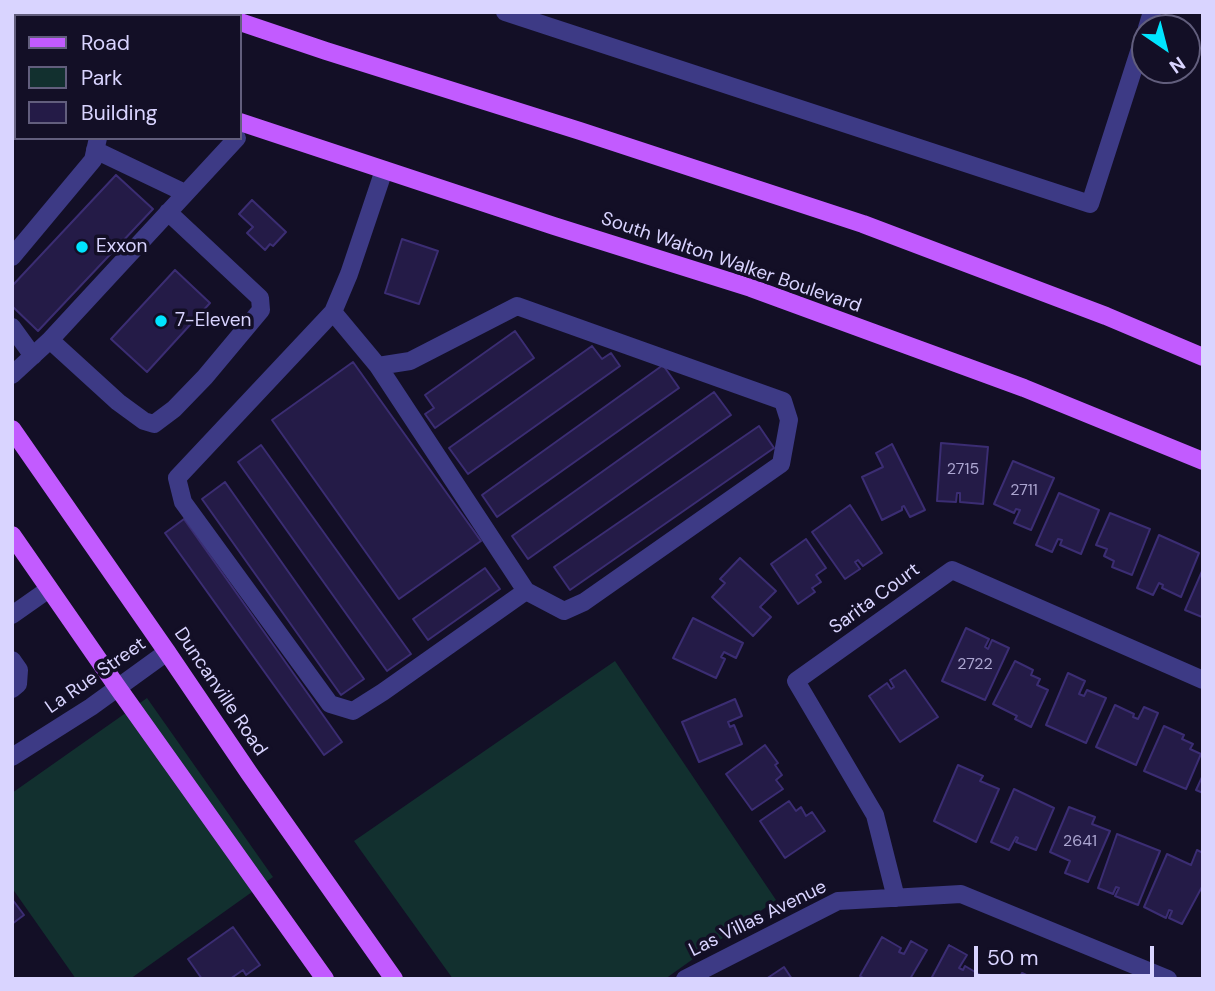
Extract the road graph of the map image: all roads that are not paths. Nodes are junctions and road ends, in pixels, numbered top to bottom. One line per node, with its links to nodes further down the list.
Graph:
1 (505, 12): 3 (street)
2 (242, 23): 15 (main road)
3 (1131, 77)
4 (242, 130): 7 (main road, South Walton Walker Boulevard)
5 (233, 140): 8 (street)
6 (97, 144): 8 (street); 10 (street)
7 (384, 170): 11 (street); 19 (main road, South Walton Walker Boulevard)
8 (185, 194): 9 (street)
9 (168, 212): 13 (street); 13 (street)
10 (12, 257)
11 (333, 312): 16 (street); 22 (street)
12 (12, 327): 14 (street)
13 (50, 340): 14 (street)
14 (33, 356): 17 (street)
15 (1203, 357)
16 (378, 366): 22 (street); 22 (street)
17 (12, 375)
18 (12, 429): 24 (main road, Duncanville Road)
19 (1203, 461)
20 (12, 535): 21 (main road)
21 (50, 589): 23 (street); 27 (main road)
22 (526, 591)
23 (12, 615)
24 (167, 652): 27 (street, La Rue Street); 32 (main road, Duncanville Road)
25 (12, 660): 28 (street)
26 (1203, 680): 30 (street, Sarita Court)
27 (118, 688): 29 (street, La Rue Street); 31 (main road)
28 (12, 689)
29 (12, 757)
30 (895, 898): 33 (street, Las Villas Avenue); 34 (street, Las Villas Avenue)
31 (325, 979)
32 (394, 979)
33 (685, 979)
34 (1168, 979)

